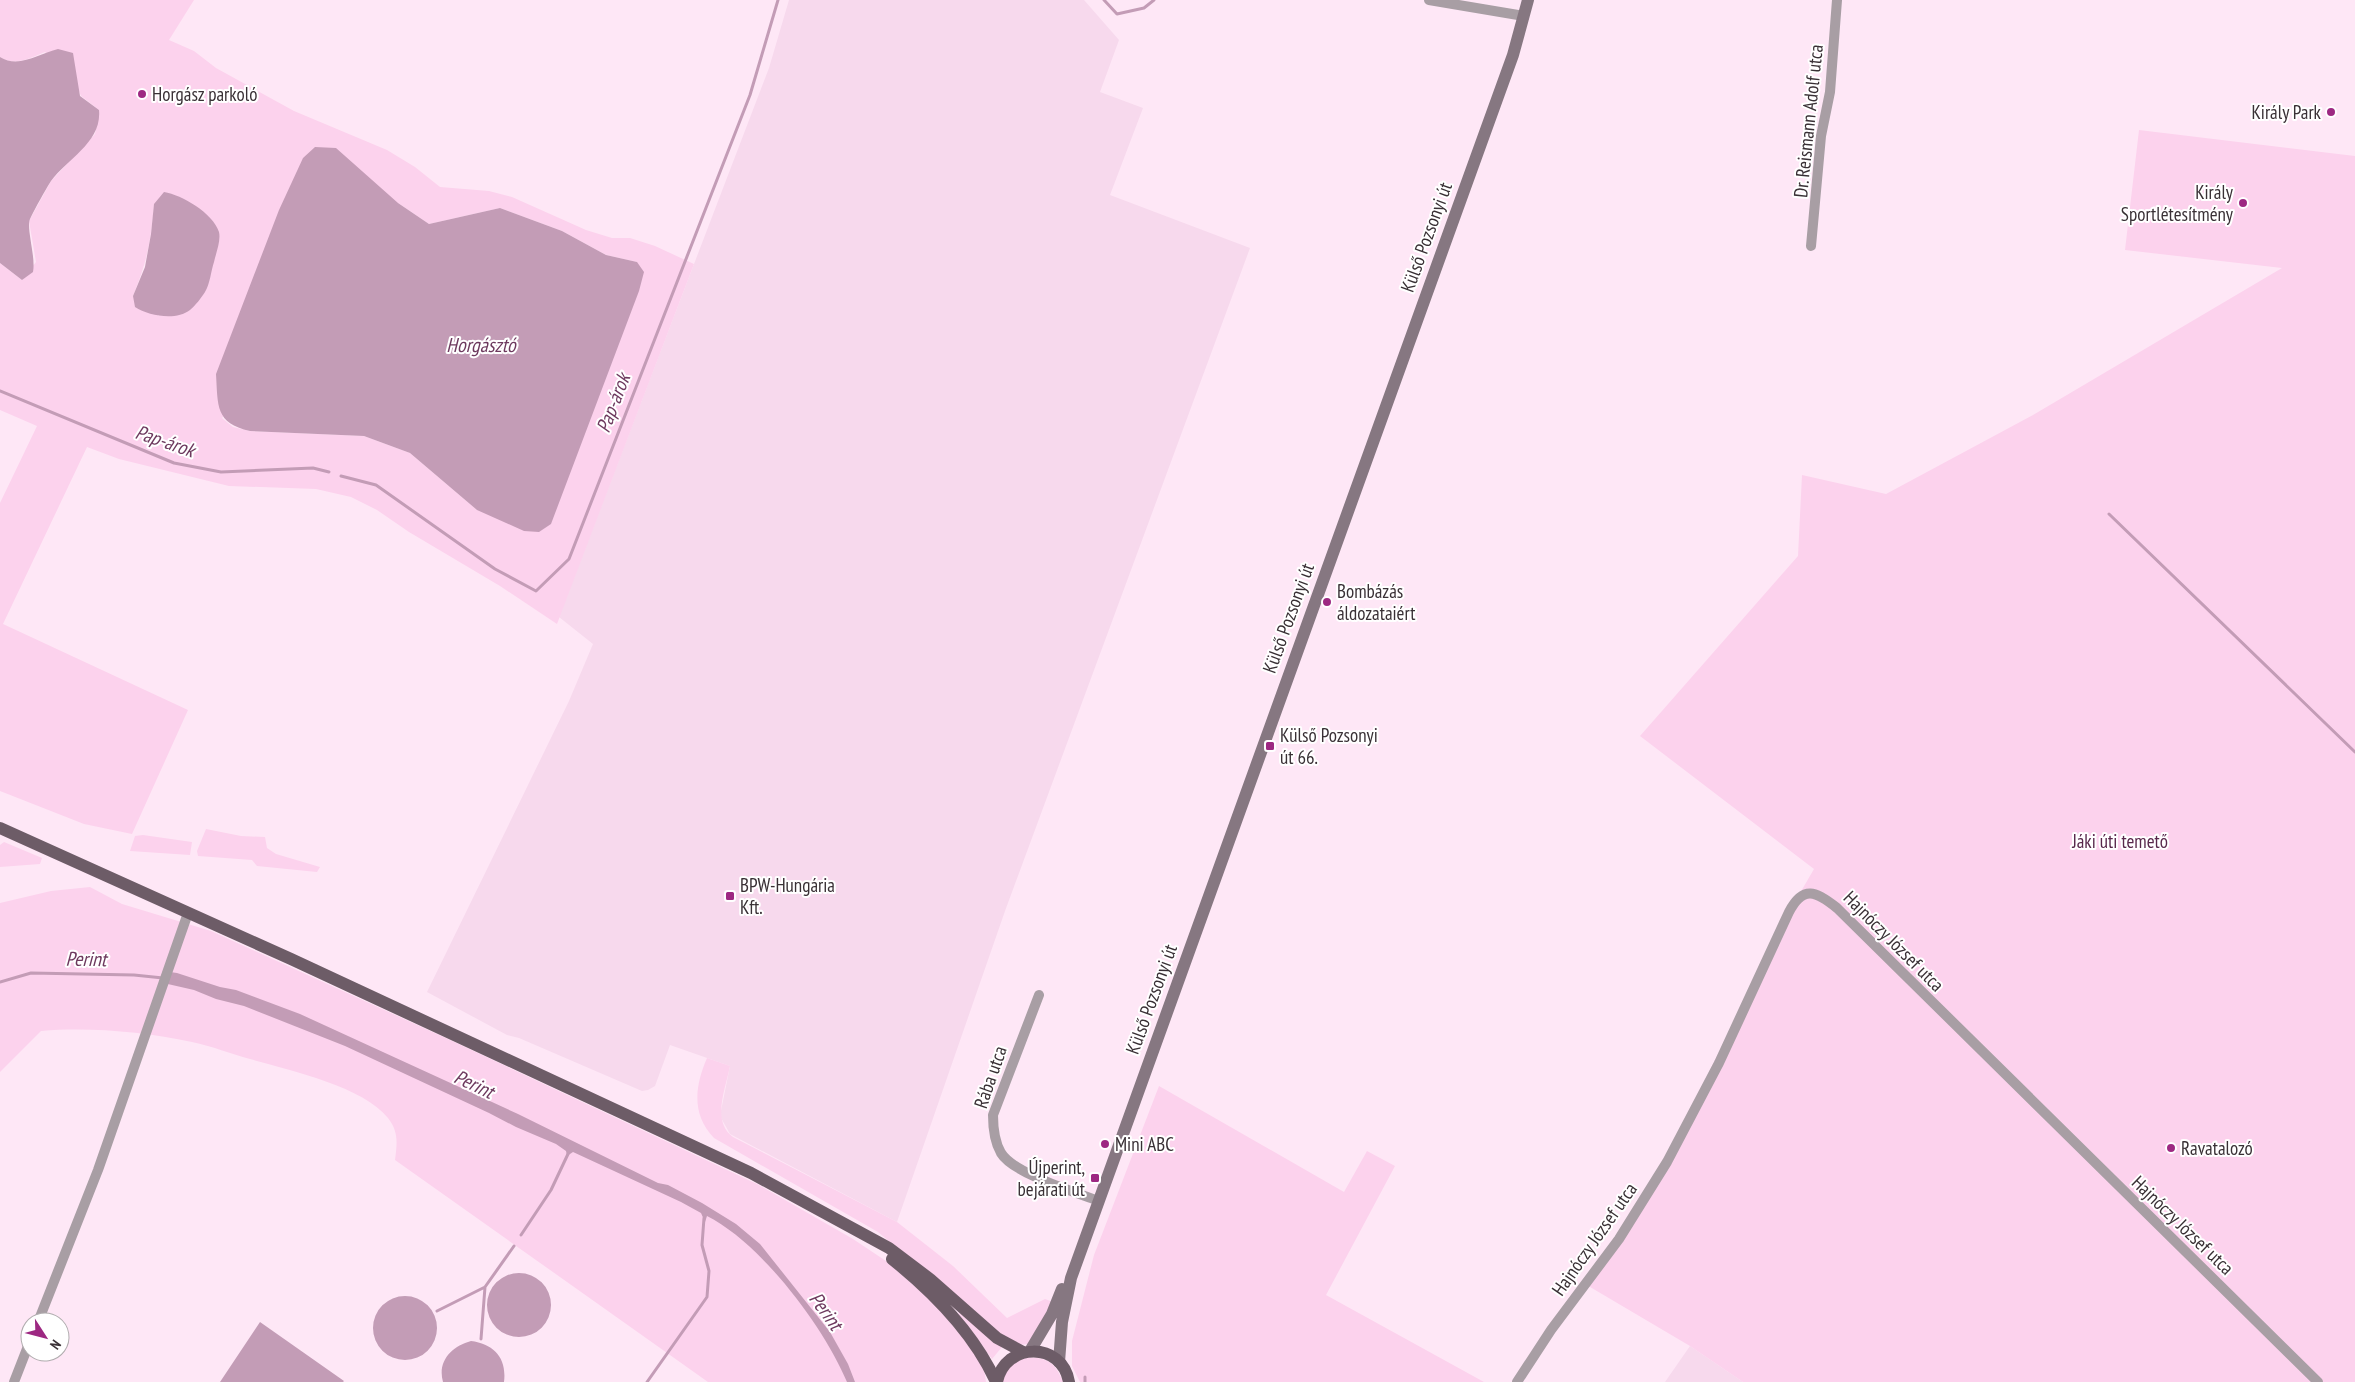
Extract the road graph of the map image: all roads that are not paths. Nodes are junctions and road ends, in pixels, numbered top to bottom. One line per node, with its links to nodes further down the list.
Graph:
1 (1429, 0): 4 (street)
2 (1528, 0): 4 (main road, Külső Pozsonyi út)
3 (1837, 0): 5 (street, Dr. Reismann Adolf utca)
4 (1524, 16): 9 (main road, Külső Pozsonyi út)
5 (1811, 246)
6 (0, 828): 7 (main road)
7 (188, 913): 10 (main road); 12 (street)
8 (1039, 995): 9 (street, Rába utca)
9 (1099, 1201): 11 (main road, Külső Pozsonyi út)
10 (838, 1219): 13 (main road); 17 (main road)
11 (1082, 1249): 13 (main road); 15 (main road)
12 (42, 1312)
13 (1026, 1351): 15 (main road); 17 (main road)
14 (22, 1362): 16 (street)
15 (1059, 1362): 18 (main road)
16 (14, 1382)
17 (996, 1382)
18 (1069, 1382)
19 (1517, 1382): 20 (street, Hajnóczy József utca)
20 (2318, 1382)

